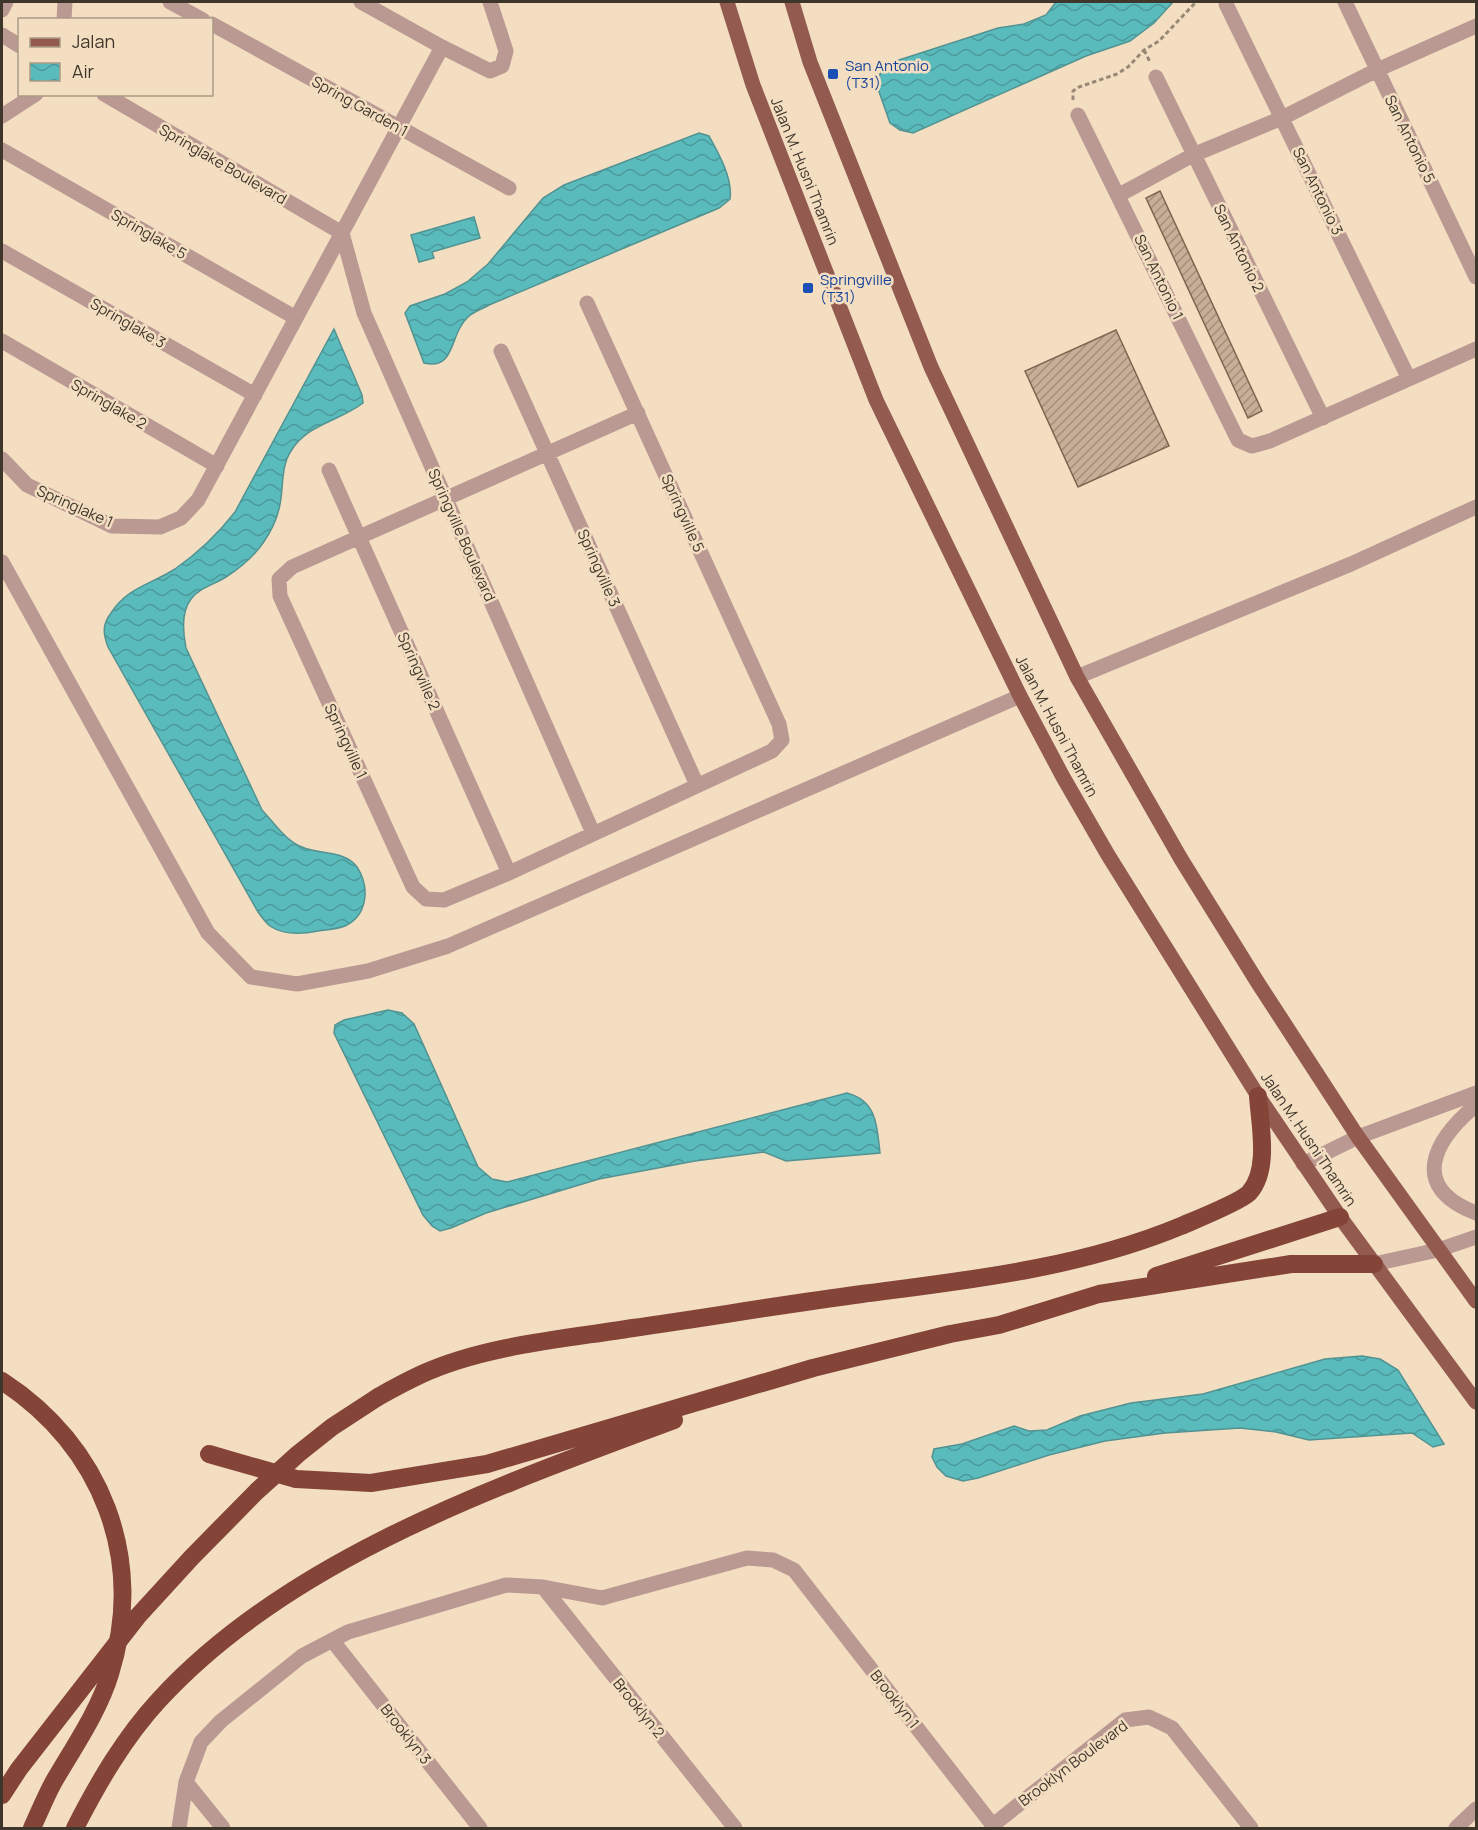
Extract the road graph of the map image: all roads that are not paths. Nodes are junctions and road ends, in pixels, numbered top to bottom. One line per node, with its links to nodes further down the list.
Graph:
1 (6, 2): 10 (street)
2 (65, 2): 11 (street)
3 (170, 2): 12 (street)
4 (361, 2): 17 (street)
5 (490, 2): 17 (street)
6 (727, 2): 51 (main road, Jalan M. Husni Thamrin)
7 (792, 2): 50 (main road)
8 (1345, 2): 18 (street, San Antonio 5)
9 (1226, 4): 24 (street, San Antonio 3)
10 (2, 10)
11 (64, 18)
12 (199, 18)
13 (213, 25): 25 (street, Spring Garden 1)
14 (1476, 26): 18 (street)
15 (2, 35): 16 (street)
16 (18, 45)
17 (442, 47): 25 (street)
18 (1377, 70): 24 (street); 32 (street, San Antonio 5)
19 (1156, 77): 27 (street, San Antonio 2)
20 (33, 96): 23 (street)
21 (107, 96): 30 (street, Springlake Boulevard)
22 (1078, 115): 29 (street, San Antonio 1)
23 (2, 116)
24 (1282, 118): 27 (street); 38 (street, San Antonio 3)
25 (399, 127): 28 (street, Spring Garden 1); 30 (street)
26 (2, 150): 34 (street, Springlake 5)
27 (1193, 155): 29 (street); 41 (street, San Antonio 2)
28 (509, 188)
29 (1119, 195): 41 (street, San Antonio 1)
30 (342, 233): 34 (street); 46 (street, Springville Boulevard)
31 (2, 251): 39 (street, Springlake 3)
32 (1476, 277)
33 (587, 303): 40 (street, Springville 5)
34 (296, 318): 39 (street)
35 (2, 341): 44 (street, Springlake 2)
36 (1476, 349): 38 (street)
37 (501, 351): 42 (street, Springville 3)
38 (1409, 379): 41 (street)
39 (255, 395): 44 (street)
40 (638, 413): 42 (street); 52 (street, Springville 5)
41 (1323, 418)
42 (547, 453): 46 (street); 52 (street, Springville 3)
43 (2, 459): 44 (street, Springlake 1)
44 (217, 466)
45 (329, 470): 48 (street, Springville 2)
46 (446, 499): 48 (street); 53 (street, Springville Boulevard)
47 (1476, 507): 50 (street)
48 (359, 538): 54 (street, Springville 2); 54 (street, Springville 1)
49 (2, 562): 51 (street)
50 (1077, 677): 58 (main road)
51 (1020, 696): 56 (main road, Jalan M. Husni Thamrin)
52 (697, 785): 53 (street)
53 (593, 833): 54 (street)
54 (509, 873)
55 (1476, 1093): 58 (street)
56 (1258, 1096): 59 (main road, Jalan M. Husni Thamrin); 74 (highway, bridge)
57 (1476, 1105): 60 (street)
58 (1358, 1137): 59 (street); 63 (main road)
59 (1303, 1164): 61 (main road, Jalan M. Husni Thamrin)
60 (1476, 1213)
61 (1340, 1217): 64 (main road, Jalan M. Husni Thamrin); 65 (highway)
62 (1476, 1237): 63 (street)
63 (1438, 1250): 64 (street); 66 (main road)
64 (1374, 1264): 65 (highway); 69 (main road, Jalan M. Husni Thamrin)
65 (1100, 1294): 67 (highway)
66 (1476, 1301)
67 (813, 1368): 70 (highway); 78 (highway)
68 (2, 1381): 77 (highway)
69 (1476, 1402)
70 (209, 1454)
71 (543, 1587): 72 (street); 76 (street, Brooklyn 1); 82 (street, Brooklyn 2)
72 (332, 1640): 73 (street); 81 (street, Brooklyn 3)
73 (186, 1782): 79 (street); 80 (street)
74 (2, 1795)
75 (1476, 1809): 84 (street)
76 (994, 1827): 83 (street, Brooklyn Boulevard)
77 (32, 1828)
78 (75, 1828)
79 (179, 1828)
80 (223, 1828)
81 (480, 1828)
82 (735, 1828)
83 (1251, 1828)
84 (1456, 1828)

